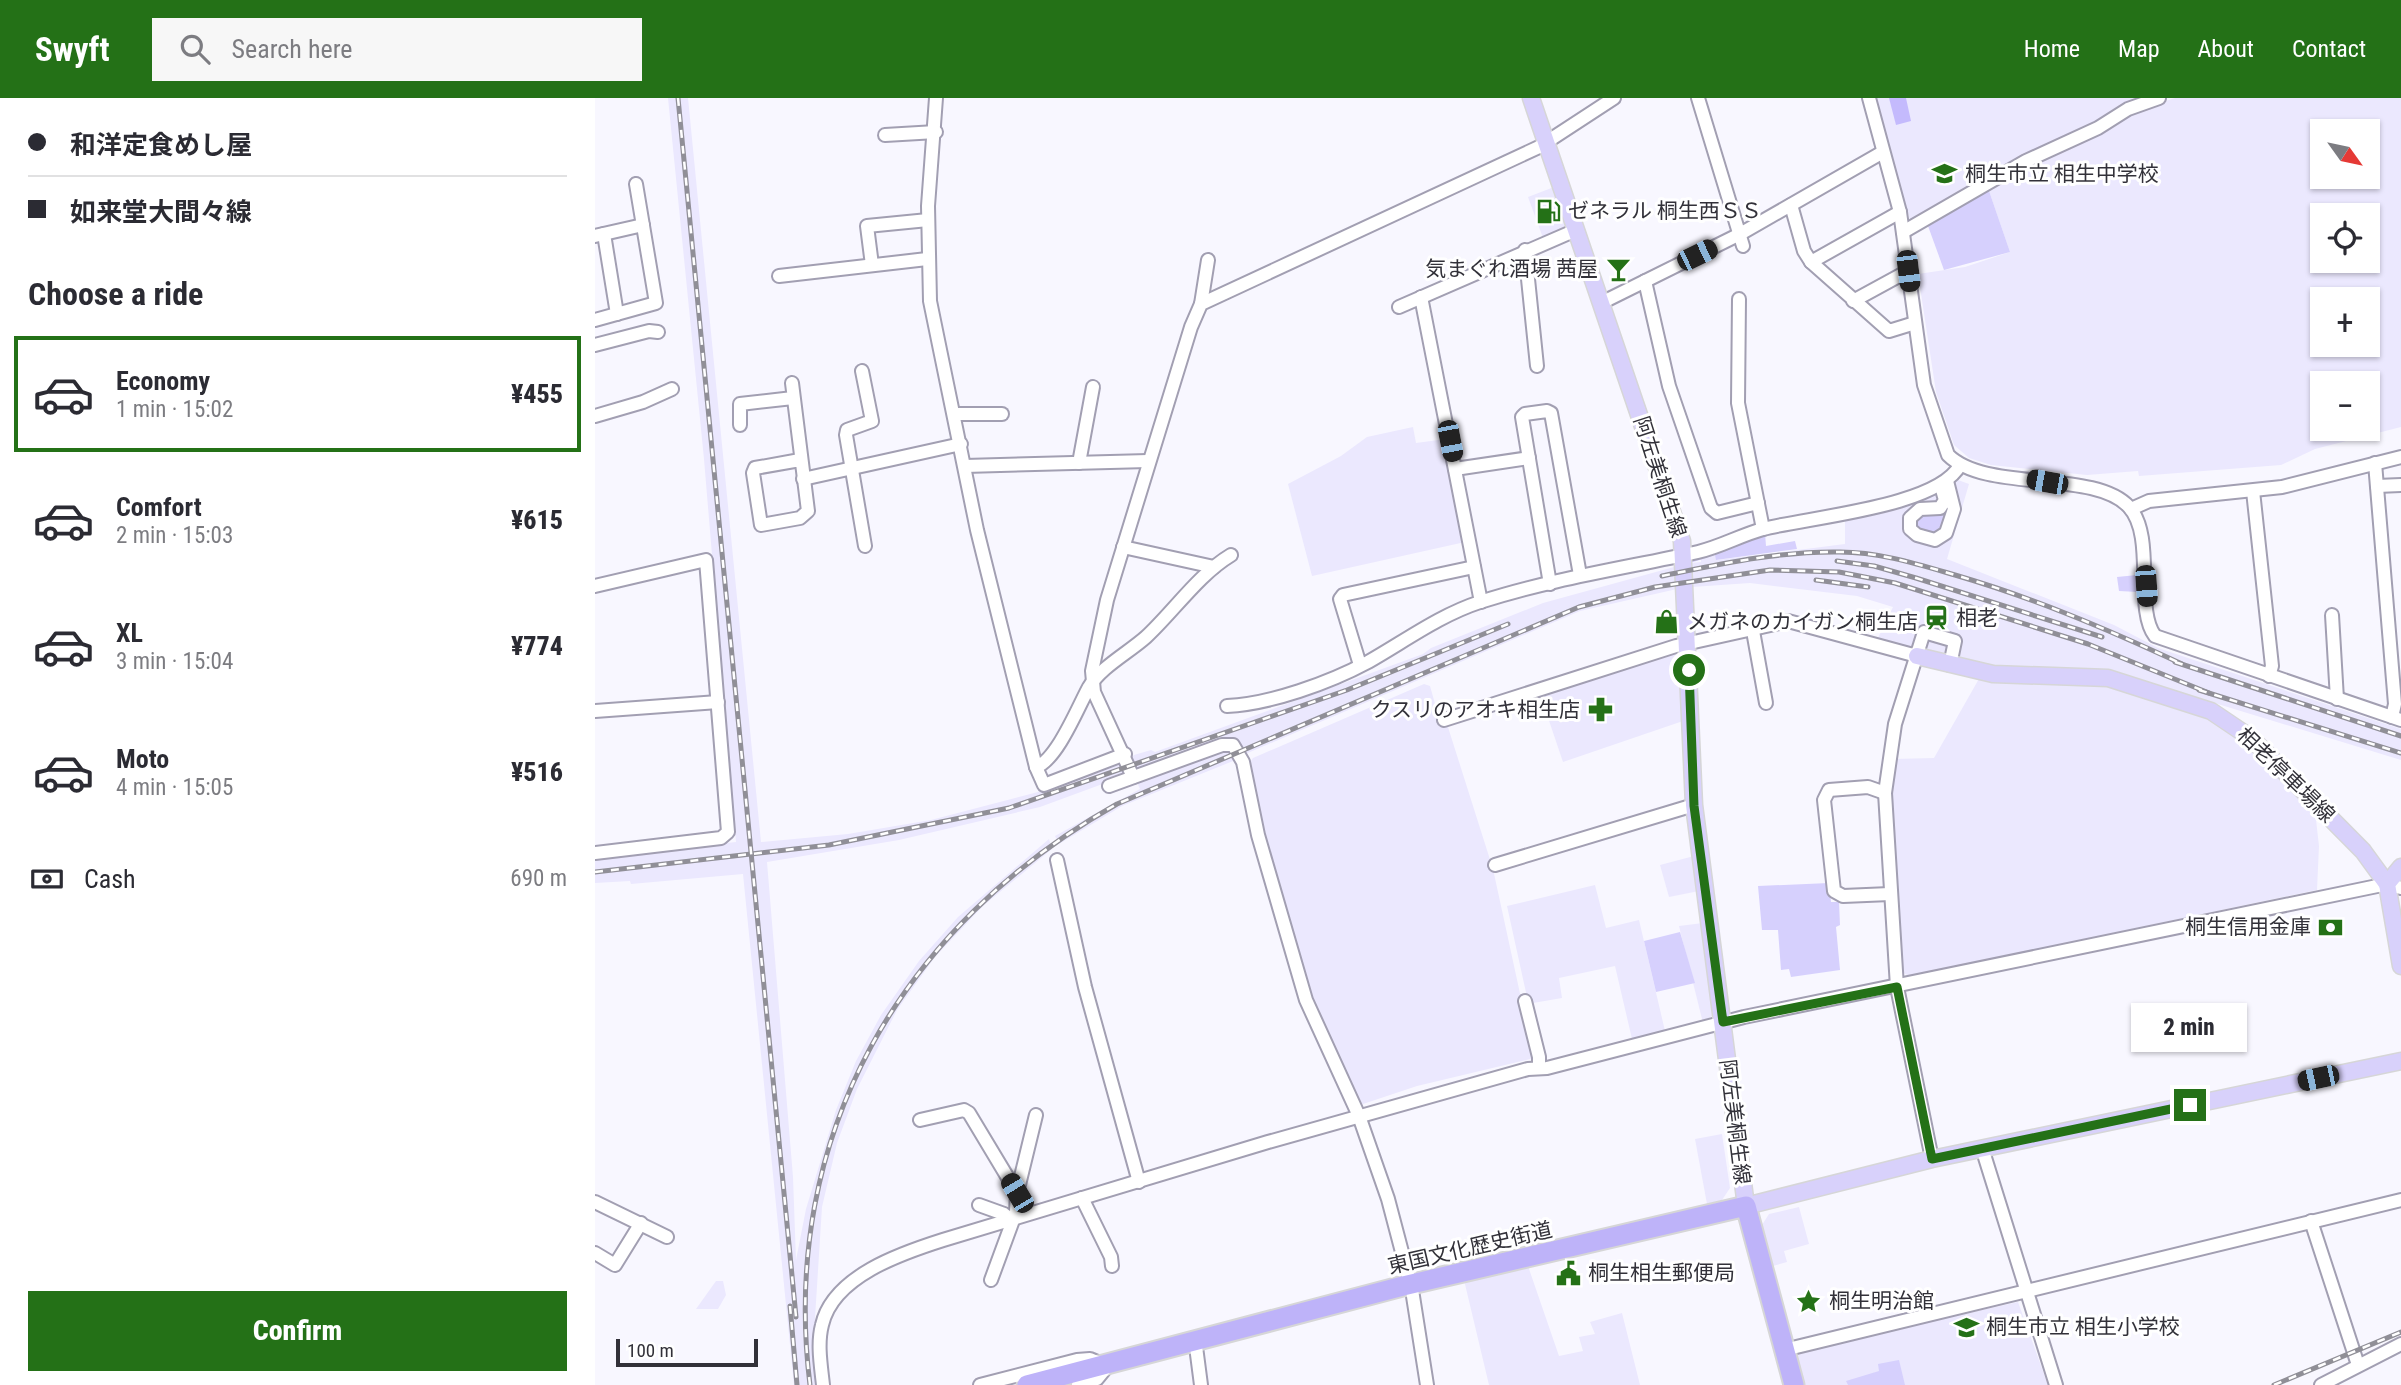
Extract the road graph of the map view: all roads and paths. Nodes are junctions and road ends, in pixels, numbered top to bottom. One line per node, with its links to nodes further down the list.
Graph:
1 (936, 98): 7 (street)
2 (1531, 98): 9 (main road, 阿左美桐生線)
3 (1614, 98): 9 (street)
4 (1698, 98): 19 (street)
5 (1869, 98): 10 (street)
6 (2159, 98): 17 (street)
7 (936, 132): 8 (street); 14 (street)
8 (885, 135)
9 (1546, 143): 16 (main road, 阿左美桐生線); 32 (street)
10 (1884, 152): 12 (street); 13 (street)
11 (636, 184): 15 (street)
12 (1791, 205): 19 (street); 23 (street)
13 (1900, 212): 17 (street); 23 (street)
14 (928, 220): 21 (street); 24 (street)
15 (643, 225): 18 (street); 34 (street)
16 (1576, 230): 20 (street); 31 (main road, 阿左美桐生線)
17 (1903, 232): 25 (street)
18 (599, 235): 34 (street)
19 (1741, 240): 27 (street)
20 (1525, 250): 28 (street); 39 (street)
21 (927, 259): 24 (street); 45 (street)
22 (1208, 260): 32 (street)
23 (1811, 262): 30 (street)
24 (871, 265): 26 (street)
25 (1908, 271): 30 (street); 36 (street)
26 (779, 276)
27 (1645, 281): 31 (street); 65 (street)
28 (1421, 297): 33 (street); 59 (street)
29 (1739, 299): 65 (street)
30 (1853, 301): 36 (street)
31 (1601, 303): 70 (main road, 阿左美桐生線)
32 (1201, 304): 53 (street)
33 (1399, 307)
34 (617, 314): 35 (street)
35 (595, 320)
36 (1915, 323): 56 (street)
37 (658, 332): 38 (street)
38 (595, 345)
39 (1537, 366)
40 (862, 371): 58 (street)
41 (792, 383): 44 (street)
42 (1093, 387): 54 (street)
43 (672, 389): 47 (street)
44 (793, 398): 48 (street); 52 (street)
45 (955, 414): 46 (street); 49 (street)
46 (1002, 414)
47 (595, 416)
48 (740, 425)
49 (961, 444): 57 (street); 58 (street)
50 (2401, 457): 55 (street)
51 (1529, 458): 59 (street); 74 (street); 75 (street)
52 (800, 460): 60 (street); 60 (street)
53 (1149, 461): 54 (street); 69 (street)
54 (1079, 463): 57 (street)
55 (2375, 463): 63 (street); 64 (street)
56 (1960, 465): 61 (street); 66 (street)
57 (965, 466): 97 (street)
58 (849, 469): 60 (street); 68 (street)
59 (1455, 469): 73 (street)
60 (803, 479)
61 (1944, 484): 61 (street); 67 (street)
62 (2401, 485): 63 (street)
63 (2377, 486): 78 (street)
64 (2253, 491): 66 (street); 87 (street)
65 (1758, 503): 67 (street)
66 (2131, 509): 87 (street)
67 (1763, 529): 70 (street)
68 (865, 546)
69 (1123, 547): 72 (street); 88 (street)
70 (1684, 554): 74 (street); 82 (main road, 阿左美桐生線)
71 (1231, 555): 72 (street)
72 (1214, 567): 88 (street)
73 (1474, 567): 79 (street); 86 (street)
74 (1580, 575): 75 (street)
75 (1551, 584): 79 (street)
76 (595, 586): 90 (street)
77 (2401, 595): 78 (street)
78 (2386, 596): 83 (street)
79 (1481, 602): 86 (street)
80 (2332, 615): 89 (street)
81 (1753, 631): 82 (street); 84 (street); 91 (street)
82 (1688, 643): 95 (street); 101 (main road, 阿左美桐生線)
83 (2396, 649): 94 (street)
84 (1917, 656): 85 (main road, 相老停車場線); 85 (street); 100 (street)
85 (1949, 664): 106 (main road, 相老停車場線)
86 (1360, 665): 92 (street)
87 (2269, 676): 89 (street)
88 (1091, 684): 96 (street); 97 (street)
89 (2337, 699): 94 (street)
90 (718, 702): 93 (street); 102 (street)
91 (1766, 703)
92 (1227, 706)
93 (595, 711)
94 (2396, 718)
95 (1444, 720)
96 (1125, 754): 97 (street); 98 (street)
97 (1036, 767)
98 (1133, 777): 99 (street); 115 (street)
99 (1109, 786)
100 (1885, 793): 107 (street); 107 (street)
101 (1694, 806): 104 (street); 111 (main road, 阿左美桐生線)
102 (595, 853)
103 (1057, 860): 119 (street)
104 (1495, 865)
105 (2401, 867): 106 (main road)
106 (2394, 886): 108 (main road); 109 (street)
107 (1890, 894): 109 (street)
108 (2401, 966)
109 (1897, 987): 111 (street); 118 (street)
110 (1525, 1001): 113 (street)
111 (1723, 1022): 113 (street); 125 (main road, 阿左美桐生線)
112 (2401, 1060): 117 (main road)
113 (1539, 1068): 115 (street)
114 (1035, 1115): 120 (street)
115 (1359, 1116): 119 (street); 133 (street)
116 (920, 1120): 120 (street)
117 (1982, 1148): 118 (main road); 134 (street)
118 (1932, 1159): 125 (main road)
119 (1139, 1182): 121 (street)
120 (1017, 1193): 126 (street)
121 (1082, 1198): 126 (street); 131 (street)
122 (2401, 1200): 127 (street)
123 (595, 1202): 128 (street)
124 (979, 1205): 126 (street)
125 (1746, 1206): 133 (highway, 東国文化歴史街道); 137 (highway)
126 (1012, 1220): 132 (street); 141 (street)
127 (2311, 1221): 134 (street); 139 (street)
128 (641, 1223): 129 (street); 130 (street)
129 (667, 1237)
130 (595, 1253)
131 (1112, 1266)
132 (991, 1280)
133 (1411, 1284): 135 (highway, 東国文化歴史街道); 145 (street)
134 (2024, 1293): 137 (street); 147 (street)
135 (1195, 1339): 138 (highway, 東国文化歴史街道); 144 (street)
136 (2401, 1344): 139 (street)
137 (1784, 1350): 146 (highway)
138 (1106, 1363): 140 (highway, 東国文化歴史街道); 143 (street)
139 (2358, 1365): 148 (street)
140 (1031, 1378): 142 (street)
141 (823, 1385)
142 (980, 1385)
143 (1078, 1385)
144 (1201, 1385)
145 (1427, 1385)
146 (1794, 1385)
147 (2056, 1385)
148 (2321, 1385)

